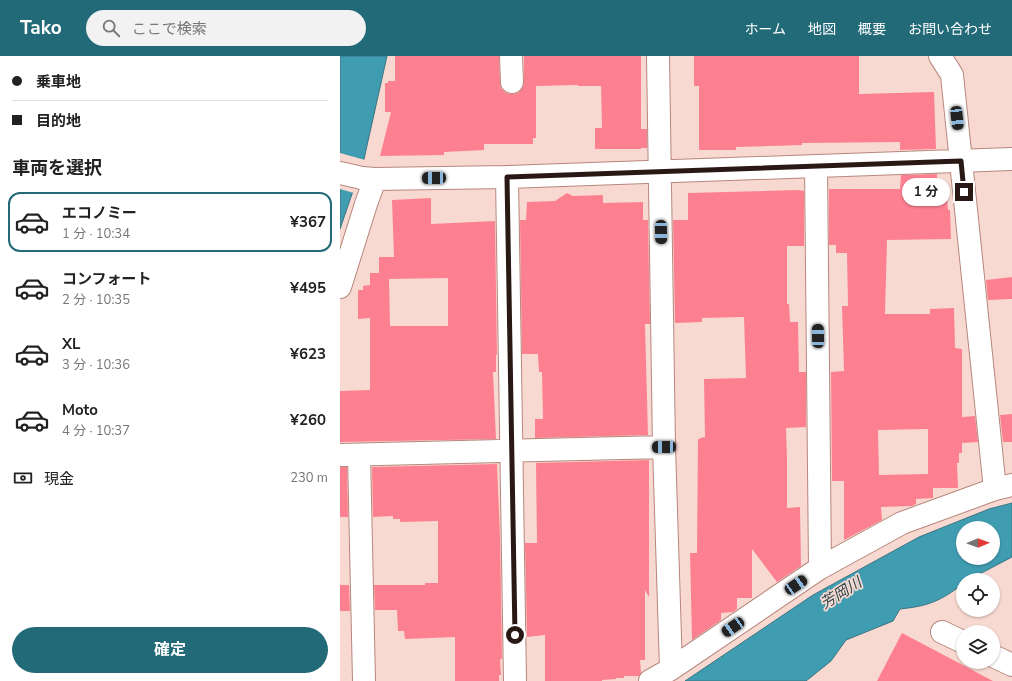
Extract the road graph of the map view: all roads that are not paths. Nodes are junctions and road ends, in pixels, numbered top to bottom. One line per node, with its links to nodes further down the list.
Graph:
1 (511, 56): 4 (street)
2 (658, 56): 8 (street)
3 (940, 56): 6 (street)
4 (512, 82)
5 (1012, 159): 6 (street)
6 (961, 161): 7 (street); 16 (street)
7 (816, 166): 8 (street); 17 (street)
8 (660, 171): 10 (street); 13 (street)
9 (340, 173): 11 (street)
10 (507, 177): 11 (street); 14 (street)
11 (368, 179): 12 (street)
12 (340, 287)
13 (664, 447): 14 (street); 22 (street)
14 (512, 450): 15 (street); 24 (street)
15 (349, 455): 23 (street)
16 (1003, 487): 17 (street)
17 (820, 568): 22 (street)
18 (942, 632): 19 (street)
19 (956, 639)
20 (1000, 659): 21 (street)
21 (1012, 665)
22 (671, 669): 25 (street)
23 (364, 681)
24 (515, 681)
25 (650, 681)

